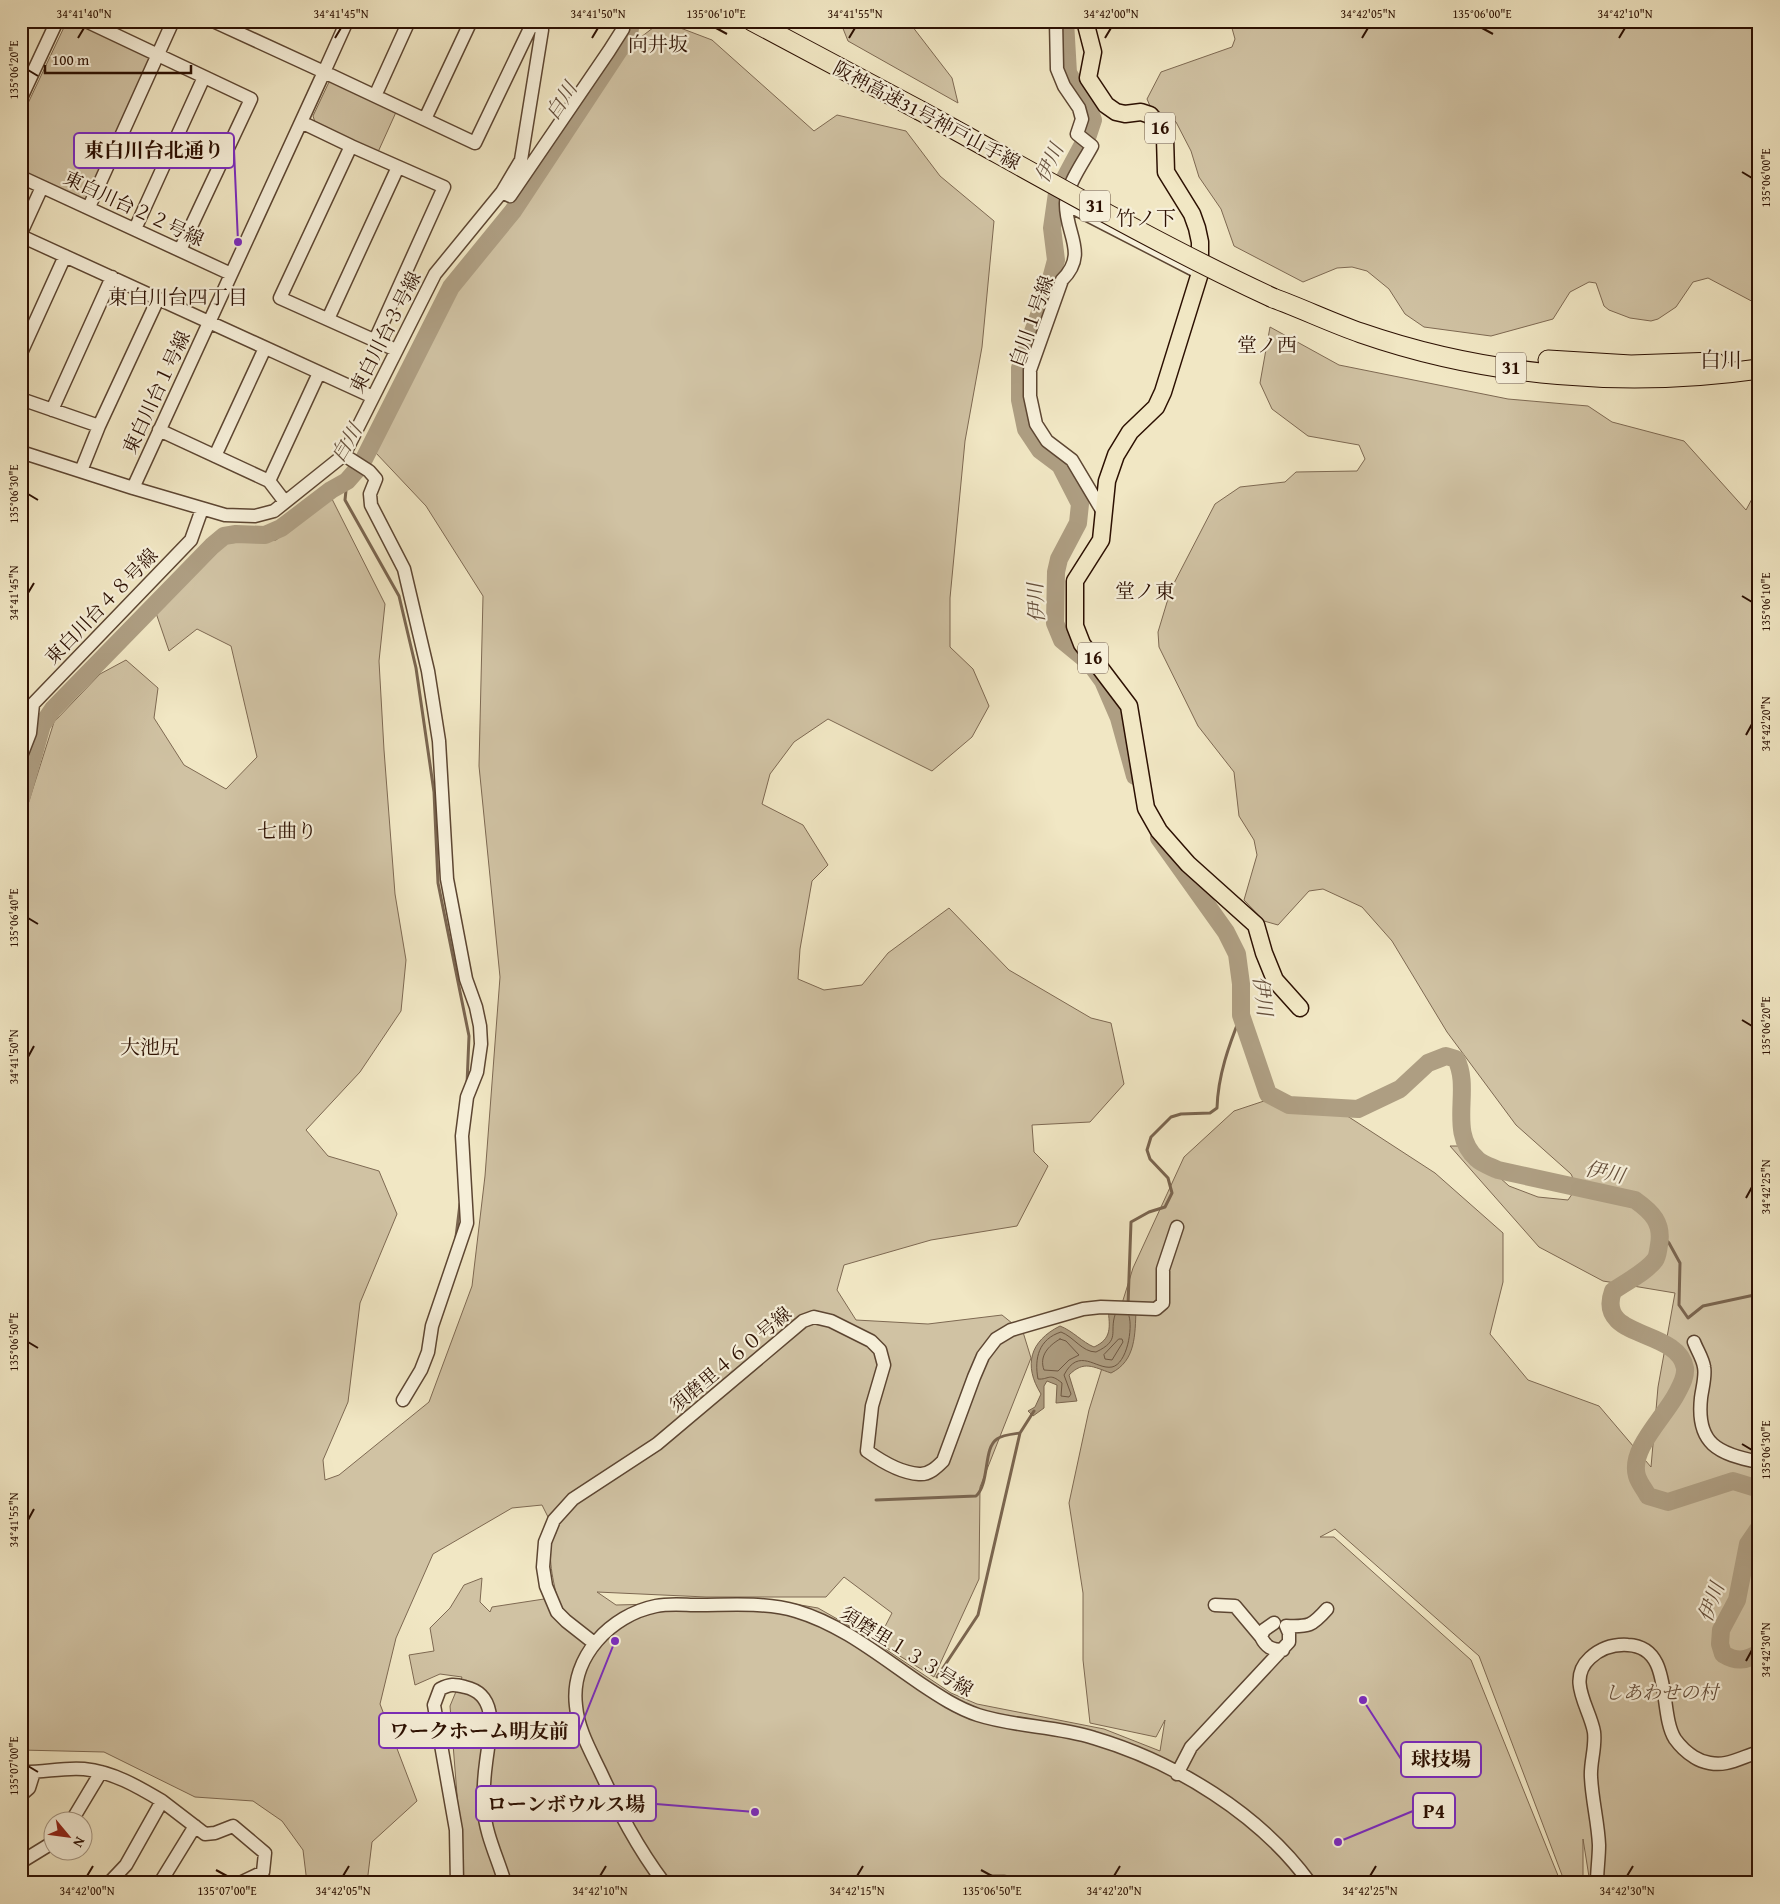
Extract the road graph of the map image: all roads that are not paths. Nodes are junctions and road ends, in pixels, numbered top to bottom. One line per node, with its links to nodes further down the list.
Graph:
1 (57, 21): 18 (street)
2 (86, 21): 14 (street)
3 (173, 21): 14 (street)
4 (213, 21): 15 (street)
5 (347, 21): 15 (street, 東白川台１号線)
6 (409, 21): 17 (street)
7 (471, 21): 20 (street)
8 (532, 21): 20 (street); 26 (street, 東白川台３号線)
9 (624, 21): 26 (street)
10 (752, 21): 19 (highway, 阪神高速31号神戸山手線 / 31)
11 (779, 21): 19 (highway, 阪神高速31号神戸山手線 / 31)
12 (1056, 21): 27 (street, 白川１号線)
13 (1085, 21): 34 (main road, 16)
14 (158, 55): 16 (street); 28 (street)
15 (324, 72): 17 (street); 21 (street, 東白川台１号線)
16 (204, 77): 29 (street); 31 (street)
17 (375, 96): 20 (street)
18 (21, 98)
19 (922, 105): 36 (highway, 阪神高速31号神戸山手線 / 31)
20 (426, 119)
21 (300, 122): 22 (street); 33 (street, 東白川台１号線)
22 (351, 146): 23 (street); 38 (street)
23 (398, 167): 38 (street); 40 (street)
24 (21, 178): 25 (street, 東白川台２２号線)
25 (42, 187): 28 (street, 東白川台２２号線); 30 (street)
26 (502, 192): 42 (street, 東白川台３号線)
27 (1066, 204): 34 (street); 60 (street, 白川１号線)
28 (89, 207): 29 (street, 東白川台２２号線)
29 (135, 229): 31 (street, 東白川台２２号線)
30 (21, 235): 32 (street)
31 (180, 250): 33 (street, 東白川台２２号線)
32 (65, 256): 35 (street); 43 (street)
33 (231, 274): 39 (street, 東白川台１号線)
34 (1200, 274): 60 (main road, 16)
35 (112, 277): 37 (street); 49 (street)
36 (1275, 293): 44 (highway, 阪神高速31号神戸山手線 / 31); 45 (highway, 阪神高速31号神戸山手線 / 31)
37 (158, 299): 39 (street); 50 (street)
38 (328, 320): 40 (street)
39 (209, 322): 41 (street); 51 (street, 東白川台１号線)
40 (375, 340): 42 (street)
41 (265, 348): 46 (street); 54 (street)
42 (396, 350): 47 (street, 東白川台３号線)
43 (21, 353)
44 (1759, 356)
45 (1759, 369)
46 (319, 373): 47 (street); 56 (street)
47 (373, 397): 53 (street, 東白川台３号線)
48 (21, 399): 49 (street)
49 (52, 410): 50 (street)
50 (99, 426): 55 (street)
51 (159, 430): 54 (street); 57 (street, 東白川台１号線)
52 (21, 452): 55 (street)
53 (344, 455): 58 (street, 東白川台３号線); 65 (street)
54 (215, 456): 56 (street)
55 (81, 471): 57 (street)
56 (269, 480): 58 (street)
57 (133, 488): 59 (street, 東白川台３号線)
58 (285, 502): 59 (street, 東白川台３号線)
59 (202, 510): 61 (street, 東白川台４８号線)
60 (1103, 512): 62 (main road, 16)
61 (21, 756)
62 (1300, 1008)
63 (1178, 1227): 71 (street, 須磨里４６０号線)
64 (1694, 1342): 66 (street)
65 (403, 1400)
66 (1759, 1462)
67 (1215, 1605): 70 (street)
68 (1327, 1609): 69 (street)
69 (1281, 1625): 70 (street); 72 (street)
70 (1261, 1637): 72 (street)
71 (594, 1642): 76 (street, 須磨里１３３号線); 89 (street, 須磨里１３３号線)
72 (1283, 1650): 76 (street)
73 (1759, 1752): 91 (street)
74 (28, 1772): 75 (street); 77 (street)
75 (101, 1772): 78 (street); 79 (street)
76 (1177, 1774): 90 (street, 須磨里１３３号線)
77 (21, 1795)
78 (162, 1801): 80 (street); 84 (street)
79 (77, 1812)
80 (195, 1826): 83 (street); 85 (street)
81 (42, 1849): 82 (street)
82 (21, 1862)
83 (264, 1877): 86 (street)
84 (109, 1883)
85 (160, 1883)
86 (240, 1883)
87 (457, 1883): 88 (street)
88 (505, 1883)
89 (664, 1883)
90 (1310, 1883)
91 (1597, 1883)

